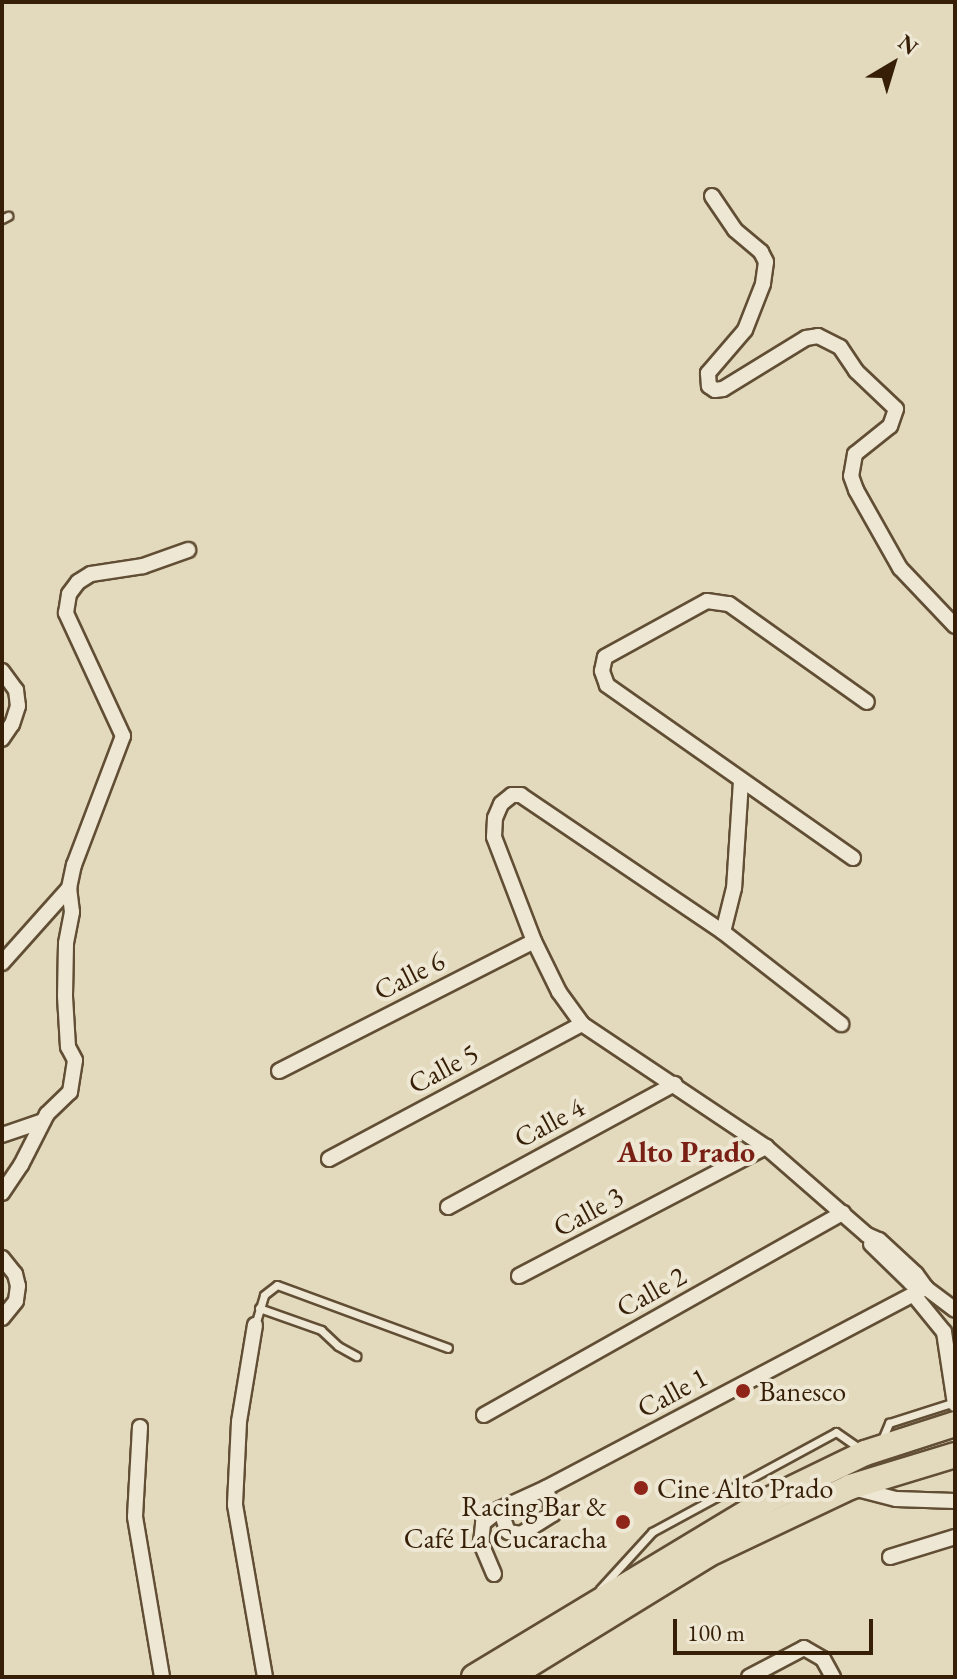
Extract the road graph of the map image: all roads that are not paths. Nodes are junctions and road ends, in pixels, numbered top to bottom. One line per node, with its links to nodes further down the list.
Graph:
1 (712, 196): 3 (street)
2 (188, 550): 9 (street)
3 (955, 626)
4 (2, 671): 6 (street)
5 (867, 702): 7 (street)
6 (2, 739)
7 (741, 781): 8 (street); 10 (street)
8 (853, 858)
9 (69, 888): 12 (street); 17 (street)
10 (723, 932): 11 (street); 14 (street)
11 (534, 941): 13 (street); 15 (street, Calle 6)
12 (2, 963)
13 (582, 1024): 16 (street); 20 (street, Calle 5)
14 (841, 1024)
15 (279, 1071)
16 (675, 1084): 19 (street); 22 (street, Calle 4)
17 (43, 1121): 18 (street); 21 (street)
18 (2, 1135)
19 (766, 1147): 23 (street); 25 (street, Calle 3)
20 (329, 1159)
21 (2, 1193)
22 (448, 1207)
23 (843, 1213): 26 (street); 34 (street, Calle 2)
24 (2, 1258): 29 (street)
25 (519, 1276)
26 (920, 1291): 28 (street); 33 (street); 41 (street, Calle 1)
27 (259, 1308): 30 (lane); 31 (lane); 32 (lane)
28 (955, 1310)
29 (2, 1318)
30 (255, 1325): 49 (street)
31 (448, 1348)
32 (356, 1356)
33 (955, 1403): 37 (lane)
34 (484, 1415)
35 (955, 1424): 37 (highway)
36 (140, 1427): 48 (street)
37 (872, 1451): 50 (highway)
38 (955, 1455): 39 (highway)
39 (902, 1471): 40 (highway); 42 (street)
40 (850, 1487): 42 (street); 51 (highway)
41 (546, 1488): 44 (street, Calle 1); 44 (street)
42 (896, 1499): 43 (street)
43 (955, 1501)
44 (500, 1509): 47 (street)
45 (955, 1537): 46 (street)
46 (890, 1557)
47 (494, 1574)
48 (162, 1677)
49 (265, 1677)
50 (474, 1677)
51 (509, 1677)
52 (749, 1677): 53 (street)
53 (833, 1677)

